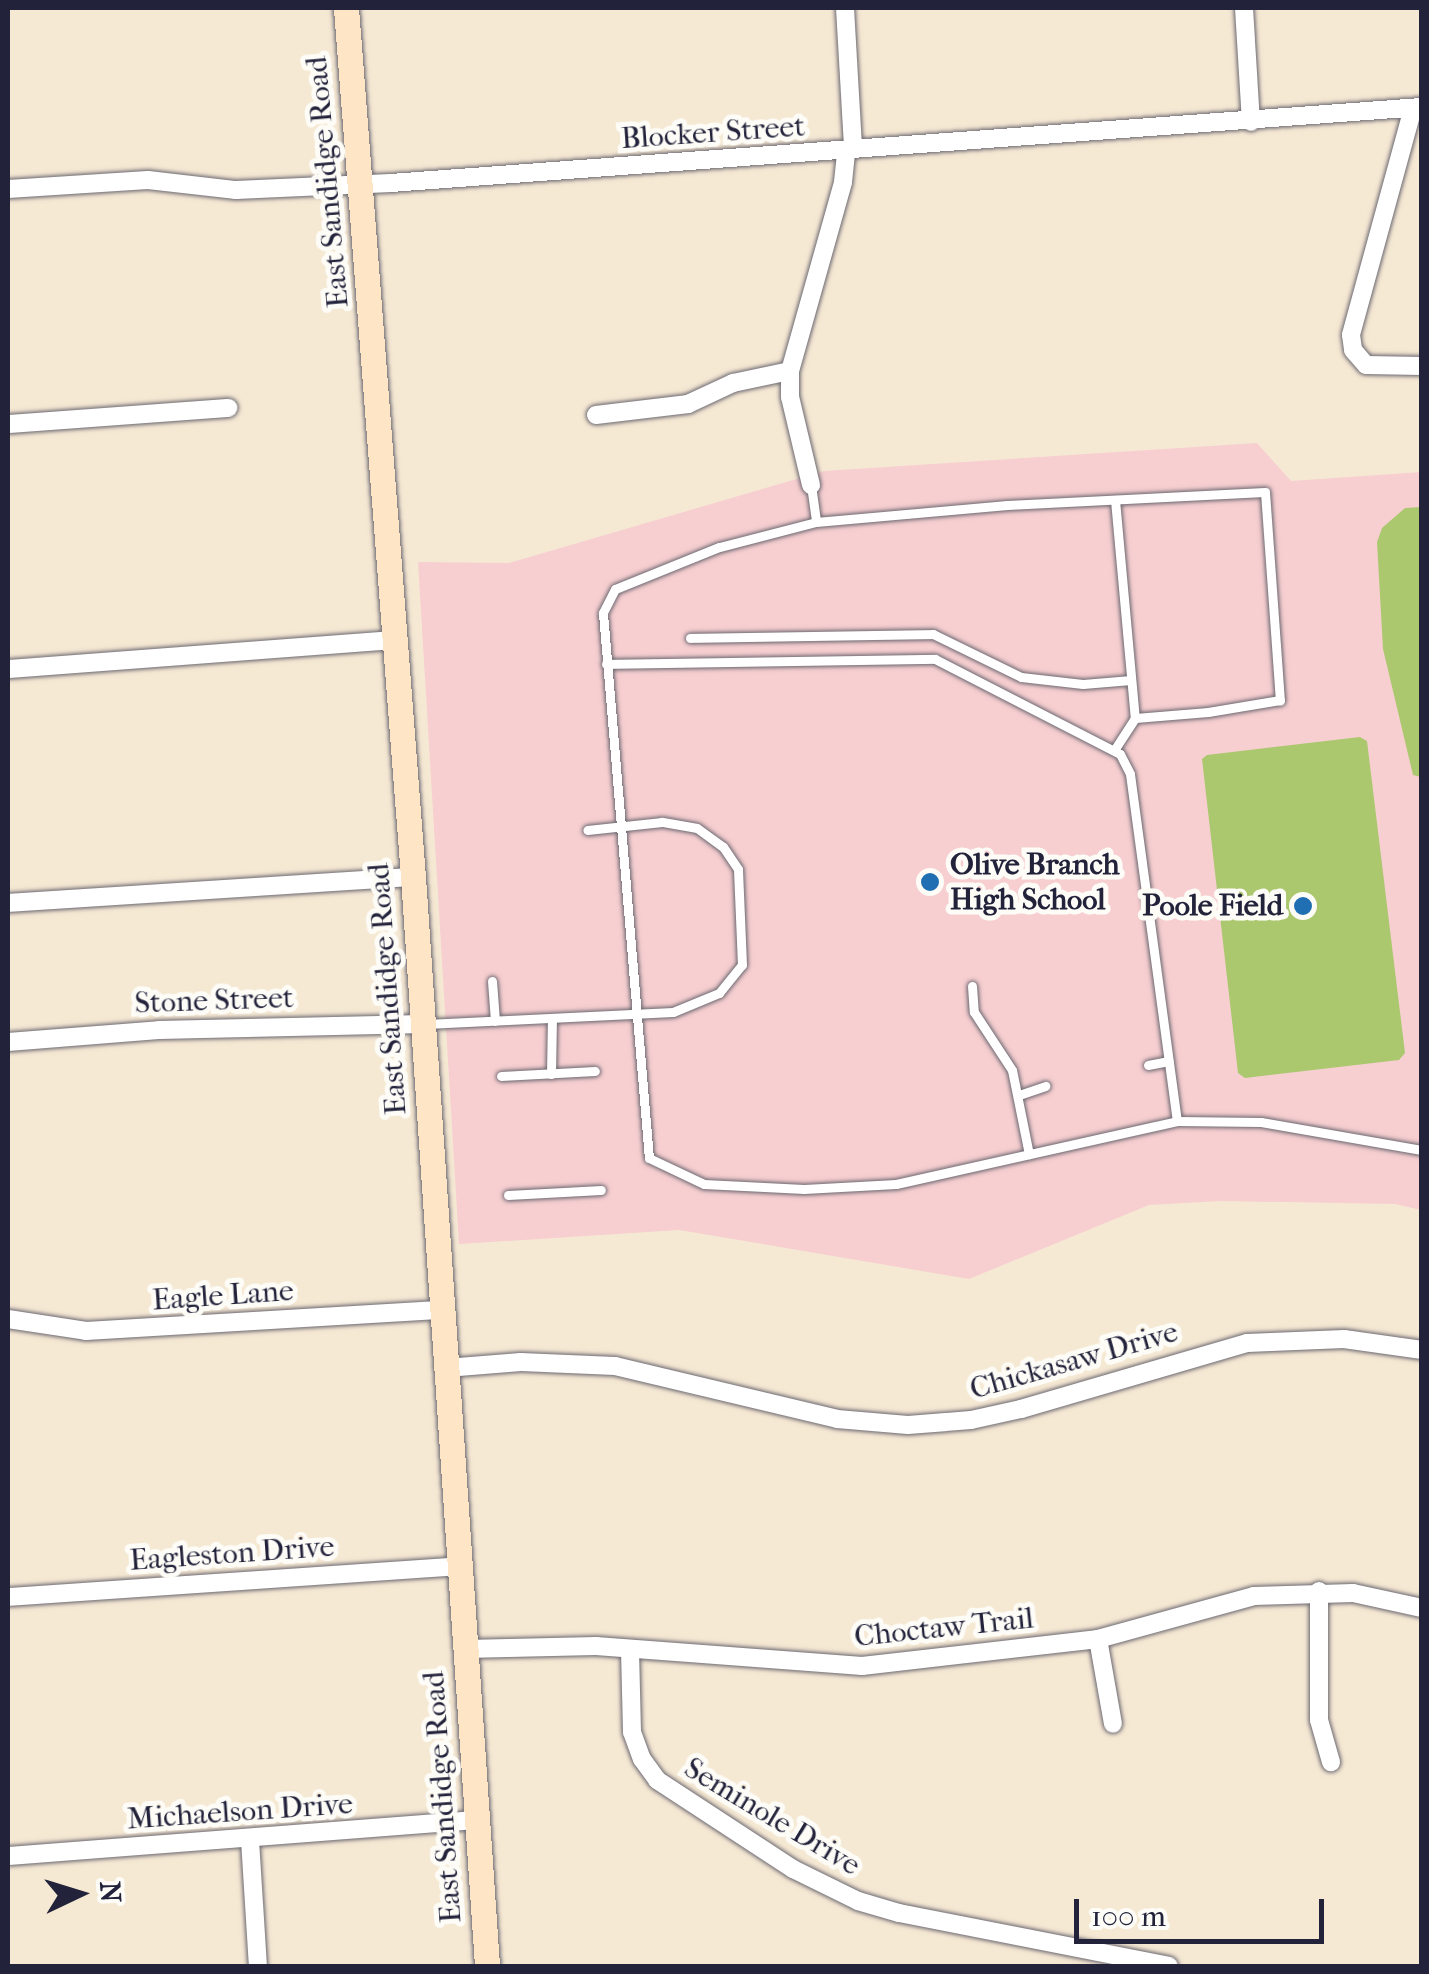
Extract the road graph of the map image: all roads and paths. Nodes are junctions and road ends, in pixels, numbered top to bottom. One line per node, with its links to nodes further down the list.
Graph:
1 (346, 8): 7 (street, East Sandidge Road)
2 (845, 8): 6 (street)
3 (1244, 8): 5 (street)
4 (1417, 108): 5 (street, Blocker Street); 9 (street)
5 (1251, 122): 6 (street, Blocker Street)
6 (850, 150): 7 (street, Blocker Street); 10 (street)
7 (360, 183): 8 (street, Blocker Street); 18 (street, East Sandidge Road)
8 (8, 189)
9 (1422, 366)
10 (790, 371): 12 (street); 14 (street)
11 (228, 408): 13 (street)
12 (596, 415)
13 (8, 424)
14 (811, 485): 16 (lane)
15 (1115, 500): 16 (lane); 21 (lane); 22 (lane)
16 (816, 522): 19 (lane)
17 (690, 638): 21 (lane)
18 (395, 640): 20 (street); 26 (street, East Sandidge Road)
19 (606, 664): 23 (lane); 24 (lane)
20 (8, 668)
21 (1130, 680): 22 (lane)
22 (1134, 718): 23 (lane)
23 (1114, 750): 35 (lane)
24 (620, 827): 25 (lane); 30 (lane); 30 (lane)
25 (587, 830)
26 (413, 877): 27 (street); 33 (street, East Sandidge Road)
27 (8, 903)
28 (492, 981): 32 (lane)
29 (972, 986): 41 (lane)
30 (636, 1014): 31 (lane); 44 (lane)
31 (552, 1018): 32 (lane); 38 (lane)
32 (494, 1021): 33 (lane)
33 (423, 1024): 34 (street, Stone Street); 47 (street, East Sandidge Road)
34 (8, 1042)
35 (1169, 1061): 36 (lane); 42 (lane)
36 (1148, 1065)
37 (595, 1071): 38 (lane)
38 (552, 1074): 39 (lane)
39 (502, 1076)
40 (1045, 1086): 41 (lane)
41 (1019, 1095): 44 (lane)
42 (1178, 1122): 43 (lane); 44 (lane)
43 (1422, 1150)
44 (1029, 1154)
45 (601, 1190): 46 (lane)
46 (508, 1194)
47 (442, 1310): 48 (street, Eagle Lane); 50 (street, East Sandidge Road)
48 (8, 1319)
49 (1422, 1350): 50 (street, Chickasaw Drive)
50 (446, 1368): 51 (street, East Sandidge Road)
51 (460, 1566): 53 (street, Eagleston Drive); 56 (street, East Sandidge Road)
52 (1319, 1592): 54 (street, Choctaw Trail); 55 (street, Choctaw Trail); 59 (street)
53 (8, 1597)
54 (1422, 1608)
55 (1098, 1639): 57 (street, Choctaw Trail); 58 (street)
56 (465, 1649): 57 (street, Choctaw Trail); 60 (street, East Sandidge Road)
57 (630, 1650): 65 (street, Seminole Drive)
58 (1113, 1724)
59 (1331, 1762)
60 (477, 1820): 61 (street, Michaelson Drive); 64 (street, East Sandidge Road)
61 (250, 1840): 62 (street, Michaelson Drive); 63 (street)
62 (8, 1856)
63 (258, 1966)
64 (487, 1966)
65 (1169, 1966)

